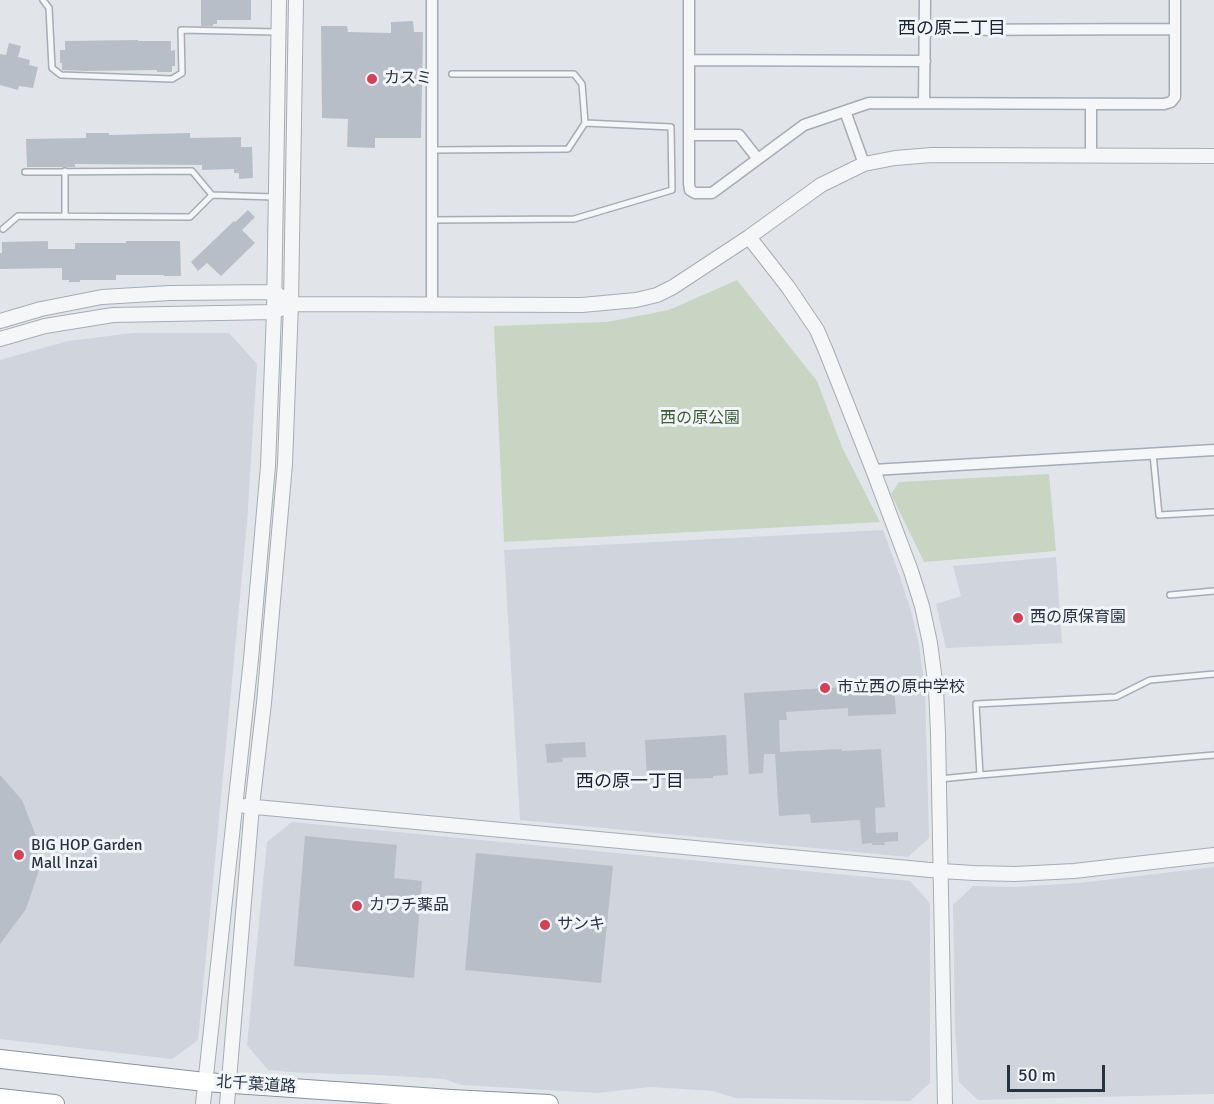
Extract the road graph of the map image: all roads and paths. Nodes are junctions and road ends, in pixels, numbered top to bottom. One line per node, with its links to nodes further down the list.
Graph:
1 (43, 0): 10 (lane)
2 (279, 0): 10 (street)
3 (296, 0): 33 (street)
4 (432, 0): 19 (street)
5 (689, 0): 11 (street)
6 (925, 0): 9 (street)
7 (1175, 0): 8 (street)
8 (1175, 29): 9 (street); 15 (street)
9 (925, 30): 12 (street)
10 (278, 32): 27 (street)
11 (689, 60): 12 (street); 18 (street)
12 (925, 61): 14 (street)
13 (452, 75): 17 (lane)
14 (924, 103): 15 (street); 16 (street)
15 (1090, 104): 20 (street)
16 (844, 111): 22 (street); 23 (street)
17 (585, 123): 19 (lane); 29 (lane)
18 (688, 135): 22 (street); 22 (street)
19 (432, 150): 29 (street)
20 (1091, 155): 21 (street); 23 (street)
21 (1214, 156)
22 (758, 159)
23 (864, 164): 31 (street)
24 (65, 171): 25 (lane); 26 (lane); 28 (lane)
25 (25, 172)
26 (212, 195): 27 (lane); 28 (lane)
27 (276, 197): 32 (street)
28 (65, 216): 30 (lane)
29 (432, 220): 34 (street)
30 (3, 229)
31 (749, 237): 34 (street); 40 (street)
32 (274, 292): 33 (street); 35 (street); 36 (street)
33 (291, 304): 34 (street); 35 (street); 49 (street)
34 (432, 304)
35 (274, 312): 37 (street); 48 (street)
36 (0, 321)
37 (0, 339)
38 (1214, 450): 39 (street)
39 (1153, 454): 40 (street); 41 (lane)
40 (873, 470): 47 (street)
41 (1214, 512)
42 (1214, 591): 43 (lane)
43 (1170, 595)
44 (1214, 674): 46 (lane)
45 (1214, 755): 46 (lane)
46 (980, 775): 47 (lane)
47 (940, 779): 51 (street)
48 (235, 805): 49 (street); 53 (street)
49 (252, 806): 51 (street); 54 (street)
50 (1214, 855): 51 (street)
51 (941, 871): 59 (street)
52 (0, 1059): 53 (highway, 北千葉道路)
53 (205, 1085): 54 (highway, 北千葉道路); 57 (street)
54 (228, 1092): 58 (highway, 北千葉道路)
55 (0, 1098): 56 (highway)
56 (55, 1104)
57 (203, 1104)
58 (549, 1104)
59 (945, 1104)

